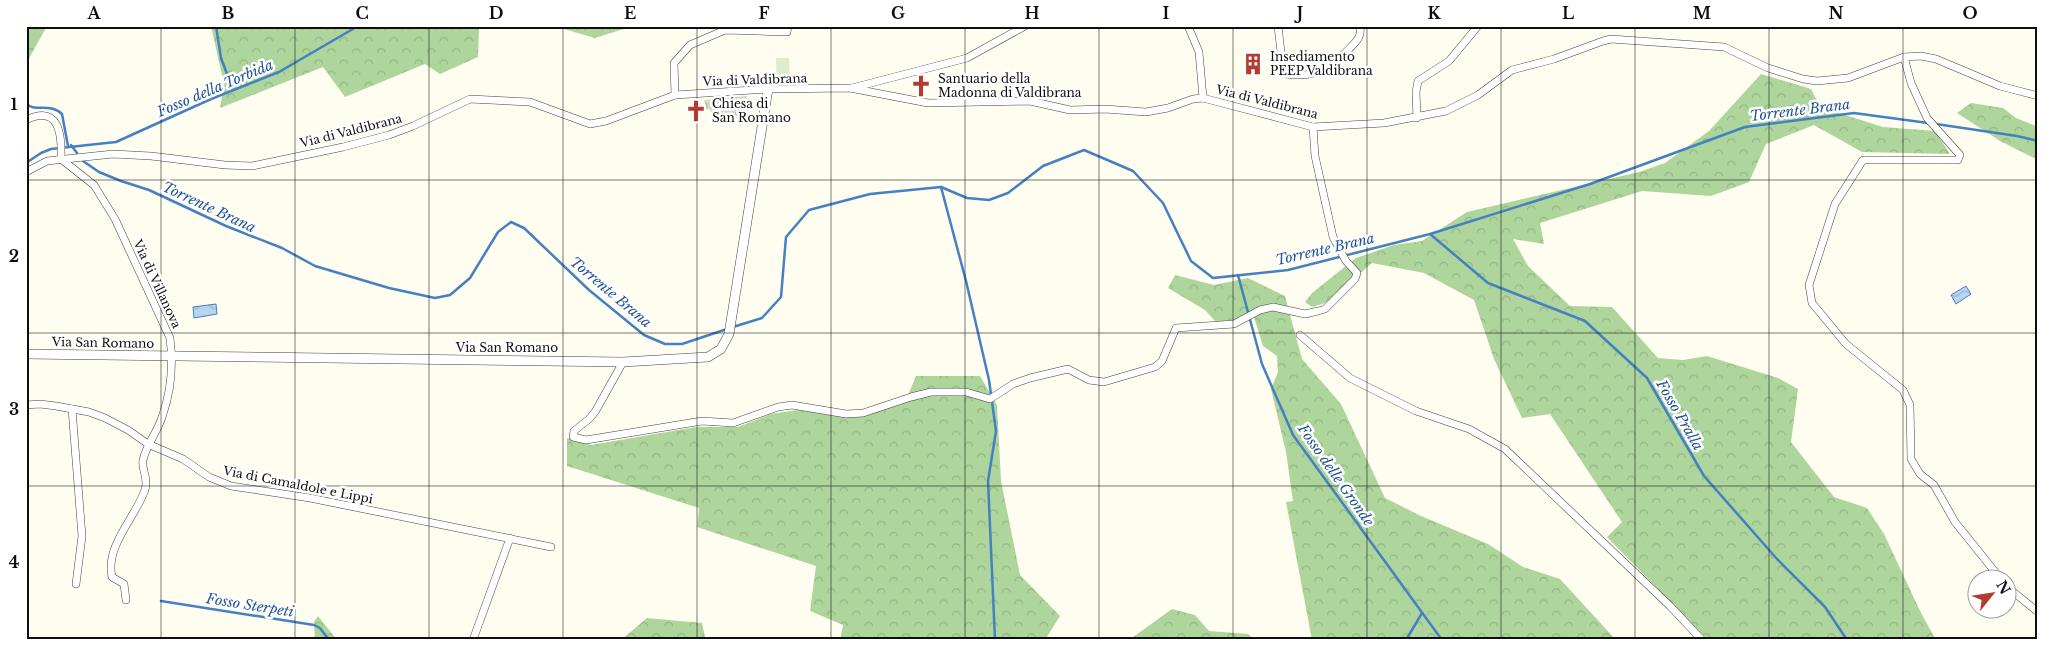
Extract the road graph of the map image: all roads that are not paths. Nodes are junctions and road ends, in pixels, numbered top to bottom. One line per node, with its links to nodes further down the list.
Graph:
1 (788, 26): 10 (street)
2 (1025, 26): 8 (street, Via di Valdibrana)
3 (1188, 26): 12 (street, Via di Valdibrana)
4 (1278, 26): 5 (street)
5 (1360, 26)
6 (1478, 26): 13 (street)
7 (1904, 57): 11 (street, Via di Valdibrana); 13 (street, Via di Valdibrana); 27 (street)
8 (850, 88): 9 (street, Via di Valdibrana); 12 (street, Via di Valdibrana)
9 (768, 89): 10 (street, Via di Valdibrana); 21 (street, Via San Romano)
10 (675, 95): 16 (street, Via di Valdibrana)
11 (2038, 96)
12 (1204, 98): 15 (street, Via di Valdibrana)
13 (1417, 118): 15 (street, Via di Valdibrana)
14 (26, 120): 16 (street)
15 (1313, 126): 21 (street)
16 (61, 159): 17 (street, Via di Valdibrana); 20 (street, Via di Villanova)
17 (26, 172)
18 (1300, 335): 33 (street)
19 (26, 354): 20 (street, Via San Romano)
20 (172, 356): 21 (street, Via San Romano); 24 (street, Via di Villanova)
21 (623, 362)
22 (26, 405): 23 (street, Via di Camaldole e Lippi)
23 (72, 409): 24 (street, Via di Camaldole e Lippi); 28 (street)
24 (148, 444): 25 (street, Via di Camaldole e Lippi); 30 (street, Via di Villanova)
25 (510, 538): 26 (street, Via di Camaldole e Lippi); 32 (street)
26 (551, 547)
27 (1992, 568)
28 (76, 584)
29 (2016, 594): 31 (street)
30 (126, 600)
31 (2038, 612)
32 (473, 640)
33 (1702, 640)

